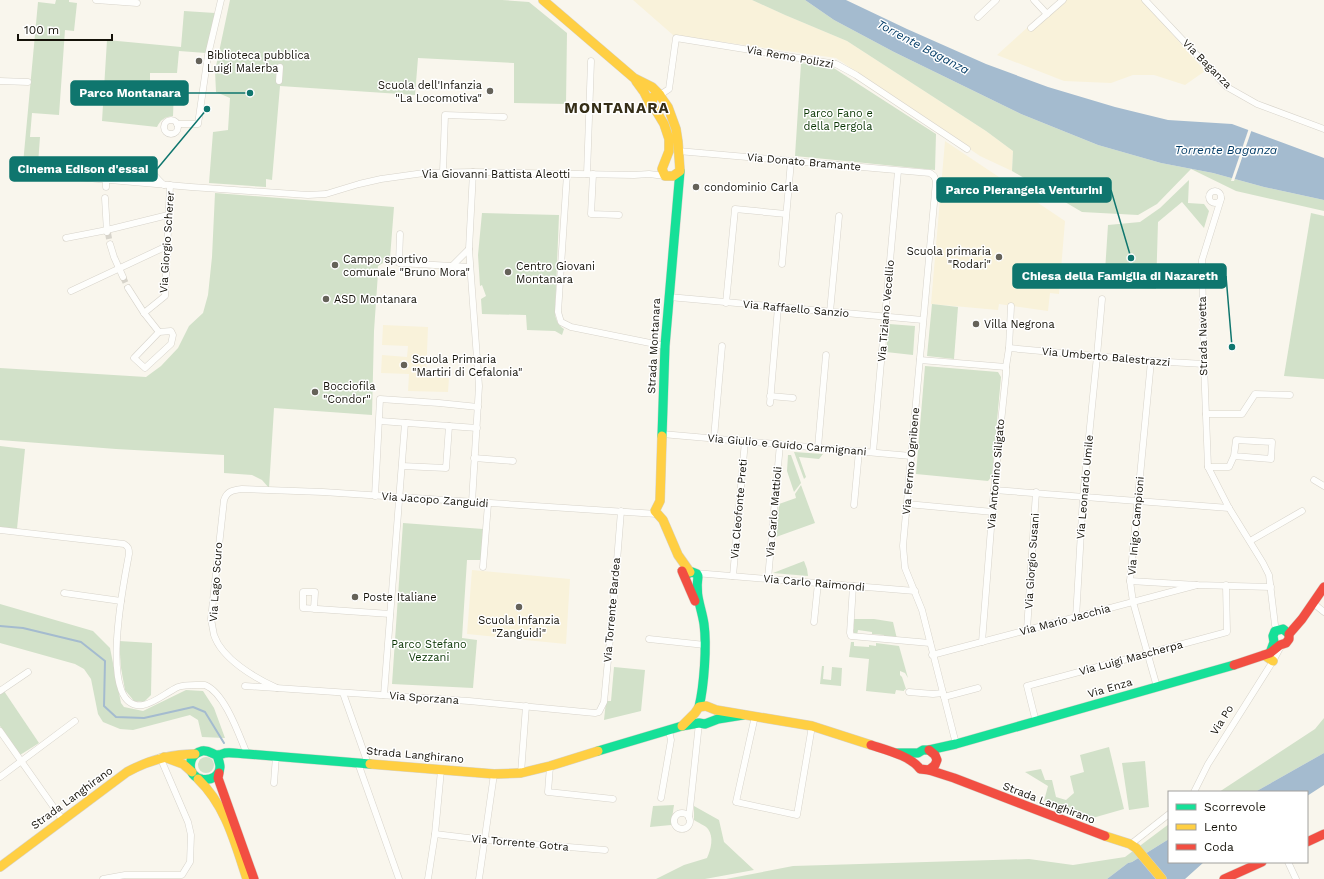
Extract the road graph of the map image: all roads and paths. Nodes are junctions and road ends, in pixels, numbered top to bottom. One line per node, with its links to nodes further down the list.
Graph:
1 (96, 0): 8 (street)
2 (221, 0): 21 (street)
3 (543, 0): 14 (street, Strada Montanara)
4 (996, 0): 10 (street)
5 (1034, 0): 9 (street)
6 (1063, 0): 9 (street)
7 (1145, 0): 22 (street, Via Baganza)
8 (137, 3)
9 (1047, 14): 11 (street)
10 (978, 16)
11 (1031, 28)
12 (591, 61): 33 (street)
13 (280, 67): 16 (street)
14 (634, 78): 18 (street, Strada Montanara); 19 (street, Strada Montanara)
15 (0, 81): 17 (street)
16 (279, 81)
17 (28, 82)
18 (660, 95): 19 (street); 23 (street, Via Remo Polizzi); 24 (street, Strada Montanara)
19 (652, 107): 26 (street, Strada Montanara)
20 (504, 117): 29 (street)
21 (177, 124)
22 (1324, 129)
23 (967, 149)
24 (678, 151): 25 (street, Via Donato Bramante); 28 (street, Strada Montanara)
25 (791, 161): 27 (street, Via Donato Bramante); 47 (street)
26 (663, 164): 34 (street); 36 (street, Strada Montanara)
27 (898, 170): 31 (street, Via Donato Bramante); 70 (street, Via Tiziano Vecellio)
28 (680, 171): 36 (street); 41 (street, Strada Montanara)
29 (443, 172): 30 (street, Via Giovanni Battista Aleotti); 39 (street, Via Giovanni Battista Aleotti)
30 (472, 172): 32 (street, Via Giovanni Battista Aleotti); 55 (street)
31 (930, 173): 71 (street, Via Fermo Ognibene)
32 (567, 174): 33 (street, Via Giovanni Battista Aleotti); 73 (street)
33 (590, 174): 34 (street, Via Giovanni Battista Aleotti); 46 (street)
34 (650, 174): 36 (street, Via Giovanni Battista Aleotti)
35 (52, 175): 37 (street, Via Giovanni Battista Aleotti)
36 (667, 177): 41 (street, Strada Montanara)
37 (106, 179): 38 (street, Via Giovanni Battista Aleotti); 40 (street)
38 (141, 183): 39 (street, Via Giovanni Battista Aleotti); 39 (street)
39 (167, 185): 48 (street, Via Giorgio Scherer)
40 (106, 188)
41 (678, 193): 63 (street, Strada Montanara)
42 (105, 198): 50 (street)
43 (1221, 199): 44 (street); 44 (street); 45 (street, Strada Navetta)
44 (1214, 203): 45 (street)
45 (1217, 212): 80 (street, Strada Navetta)
46 (619, 214)
47 (786, 214): 56 (street); 65 (street)
48 (168, 215): 50 (street); 54 (street, Via Giorgio Scherer)
49 (839, 216): 68 (street)
50 (107, 231): 52 (street)
51 (400, 234): 57 (street)
52 (66, 238)
53 (110, 244): 59 (street)
54 (167, 246): 59 (street); 69 (street, Via Giorgio Scherer)
55 (469, 249): 57 (street); 58 (street)
56 (782, 264)
57 (452, 266): 58 (street)
58 (470, 267): 86 (street)
59 (119, 268): 60 (street); 62 (street)
60 (123, 278)
61 (128, 288): 69 (street)
62 (71, 291)
63 (669, 297): 65 (street, Via Raffaello Sanzio); 73 (street, Strada Montanara)
64 (1102, 299): 77 (street, Via Leonardo Umile)
65 (726, 303): 67 (street, Via Raffaello Sanzio)
66 (1011, 306): 75 (street, Via Antonino Siligato)
67 (778, 307): 68 (street, Via Raffaello Sanzio); 83 (street)
68 (830, 312): 70 (street, Via Raffaello Sanzio)
69 (144, 313): 72 (street)
70 (885, 317): 71 (street, Via Raffaello Sanzio); 98 (street, Via Tiziano Vecellio)
71 (923, 320): 78 (street, Via Fermo Ognibene)
72 (160, 332): 72 (street)
73 (665, 346): 92 (street, Strada Montanara)
74 (722, 346): 93 (street)
75 (1008, 348): 77 (street, Via Umberto Balestrazzi); 81 (street, Via Antonino Siligato)
76 (826, 355): 96 (street)
77 (1097, 356): 79 (street, Via Umberto Balestrazzi); 111 (street, Via Leonardo Umile)
78 (920, 360): 81 (street); 99 (street, Via Fermo Ognibene)
79 (1151, 361): 80 (street, Via Umberto Balestrazzi); 113 (street, Via Inigo Campioni)
80 (1204, 364): 87 (street, Strada Navetta)
81 (1006, 367): 107 (street, Via Antonino Siligato)
82 (1290, 394): 87 (street)
83 (770, 396): 84 (street); 85 (street)
84 (793, 398)
85 (770, 403)
86 (478, 408): 88 (street); 91 (street)
87 (1206, 414): 104 (street, Strada Navetta)
88 (380, 421): 89 (street); 110 (street)
89 (405, 423): 90 (street); 103 (street)
90 (449, 426): 91 (street); 103 (street)
91 (477, 428): 101 (street)
92 (662, 434): 93 (street, Via Giulio e Guido Carmignani); 119 (street, Strada Montanara)
93 (714, 438): 94 (street, Via Giulio e Guido Carmignani)
94 (745, 441): 95 (street, Via Giulio e Guido Carmignani); 126 (street, Via Cleofonte Preti)
95 (780, 444): 96 (street, Via Giulio e Guido Carmignani); 128 (street, Via Carlo Mattioli)
96 (818, 447): 97 (street, Via Giulio e Guido Carmignani)
97 (858, 451): 98 (street, Via Giulio e Guido Carmignani); 117 (street)
98 (873, 452): 99 (street, Via Giulio e Guido Carmignani)
99 (911, 456): 116 (street, Via Fermo Ognibene)
100 (1234, 456): 100 (street); 104 (street)
101 (474, 458): 102 (street); 114 (street)
102 (513, 461)
103 (402, 466): 112 (street)
104 (1208, 467): 118 (street, Strada Navetta)
105 (1314, 480): 106 (street)
106 (1324, 486)
107 (994, 490): 108 (street); 122 (street, Via Antonino Siligato)
108 (1036, 492): 111 (street); 146 (street, Via Giorgio Susani)
109 (226, 494): 110 (street, Via Jacopo Zanguidi); 159 (street, Via Lago Scuro)
110 (375, 496): 112 (street, Via Jacopo Zanguidi)
111 (1083, 497): 113 (street); 144 (street, Via Leonardo Umile)
112 (399, 498): 114 (street, Via Jacopo Zanguidi); 143 (street)
113 (1138, 501): 118 (street); 129 (street, Via Inigo Campioni)
114 (472, 502): 115 (street, Via Jacopo Zanguidi)
115 (488, 504): 120 (street, Via Jacopo Zanguidi); 125 (street)
116 (907, 504): 122 (street); 136 (street, Via Fermo Ognibene)
117 (854, 505)
118 (1230, 508): 124 (street, Strada Navetta)
119 (660, 510): 120 (street, Via Jacopo Zanguidi); 127 (street, Strada Montanara)
120 (621, 511): 167 (street, Via Torrente Bardea)
121 (1302, 511): 124 (street)
122 (993, 512): 149 (street, Via Antonino Siligato)
123 (0, 530): 138 (street)
124 (1250, 541): 134 (street, Strada Navetta)
125 (484, 567)
126 (733, 576): 127 (street, Via Carlo Raimondi); 128 (street, Via Carlo Raimondi)
127 (692, 578): 152 (street, Strada Montanara)
128 (768, 579): 130 (street, Via Carlo Raimondi)
129 (1130, 581): 131 (street, Via Mario Jacchia); 139 (street, Via Inigo Campioni)
130 (818, 583): 132 (street, Via Carlo Raimondi); 145 (street)
131 (1197, 585): 133 (street, Via Mario Jacchia); 139 (street, Via Mario Jacchia)
132 (853, 586): 136 (street, Via Carlo Raimondi); 150 (street)
133 (1226, 586): 134 (street, Via Mario Jacchia); 153 (street, Via Luigi Mascherpa)
134 (1271, 587): 147 (street, Strada Navetta)
135 (1324, 587): 140 (street, Via Po)
136 (914, 591): 150 (street, Via Fermo Ognibene)
137 (64, 594): 138 (street)
138 (121, 601): 184 (street)
139 (1133, 602): 144 (street, Via Mario Jacchia); 153 (street, Via Inigo Campioni)
140 (1313, 603): 142 (street); 147 (street, Via Po)
141 (314, 609): 143 (street)
142 (1324, 612)
143 (390, 614): 164 (street)
144 (1076, 618): 146 (street, Via Mario Jacchia)
145 (814, 622)
146 (1028, 630): 149 (street, Via Mario Jacchia)
147 (1284, 631): 151 (street, Via Po); 151 (street, Via Po)
148 (649, 639): 152 (street)
149 (982, 642): 154 (street, Via Mario Jacchia)
150 (930, 643): 154 (street, Via Fermo Ognibene)
151 (1279, 644): 155 (street, Via Po)
152 (705, 645): 168 (street, Strada Montanara)
153 (1147, 654): 158 (street, Via Inigo Campioni); 174 (street, Via Luigi Mascherpa)
154 (932, 655): 165 (street, Via Fermo Ognibene)
155 (1269, 657): 158 (street, Via Enza); 203 (street, Via Po)
156 (28, 672): 161 (street)
157 (245, 686): 159 (street, Via Sporzana)
158 (1157, 687): 174 (street, Via Enza)
159 (277, 688): 163 (street, Via Sporzana)
160 (978, 688): 165 (street)
161 (0, 691)
162 (909, 692): 165 (street)
163 (343, 693): 164 (street, Via Sporzana); 192 (street)
164 (384, 695): 166 (street, Via Sporzana)
165 (943, 695): 179 (street, Via Fermo Ognibene)
166 (526, 706): 167 (street, Via Sporzana); 197 (street)
167 (601, 709)
168 (702, 709): 169 (street, Strada Langhirano); 172 (street); 173 (street); 175 (street, Strada Langhirano)
169 (743, 715): 170 (street, Strada Langhirano); 172 (street, Strada Langhirano)
170 (755, 716): 176 (street, Strada Langhirano); 176 (street)
171 (75, 721): 189 (street)
172 (710, 721): 173 (street, Strada Langhirano)
173 (699, 722): 175 (street, Strada Langhirano); 207 (street)
174 (1036, 722): 179 (street, Via Enza)
175 (682, 726): 178 (street, Strada Langhirano)
176 (812, 726): 181 (street, Strada Langhirano)
177 (0, 731): 189 (street)
178 (669, 731): 193 (street, Strada Langhirano); 204 (street)
179 (956, 744): 180 (street, Via Enza); 188 (street, Via Enza)
180 (929, 750): 182 (street, Strada Langhirano); 188 (street, Strada Langhirano)
181 (894, 753): 182 (street, Strada Langhirano); 191 (street, Strada Langhirano)
182 (918, 753): 191 (street)
183 (195, 754): 185 (street, Strada Langhirano); 187 (street, Strada Langhirano); 199 (street)
184 (243, 754): 185 (street, Strada Langhirano); 186 (street, Strada Langhirano); 194 (street)
185 (217, 755): 194 (street)
186 (276, 756): 190 (street, Strada Langhirano); 202 (street)
187 (161, 757): 199 (street); 208 (street, Strada Langhirano); 218 (street)
188 (937, 760): 196 (street); 201 (street, Strada Langhirano)
189 (22, 762): 200 (street); 208 (street)
190 (358, 763): 192 (street, Strada Langhirano); 221 (street)
191 (916, 763): 196 (street, Strada Langhirano)
192 (368, 764): 195 (street, Strada Langhirano)
193 (550, 766): 197 (street, Strada Langhirano); 205 (street)
194 (220, 769): 199 (street); 220 (street)
195 (441, 770): 198 (street, Strada Langhirano); 209 (street)
196 (929, 770): 201 (street, Strada Langhirano)
197 (521, 773): 198 (street, Strada Langhirano)
198 (494, 774): 211 (street)
199 (195, 775): 219 (street)
200 (0, 777)
201 (954, 778): 213 (street, Strada Langhirano)
202 (274, 783)
203 (1194, 791)
204 (661, 798)
205 (613, 799)
206 (1168, 815): 213 (street)
207 (689, 818)
208 (62, 819): 217 (street, Strada Langhirano)
209 (435, 834): 211 (street, Via Torrente Gotra); 222 (street)
210 (1324, 834): 212 (street)
211 (485, 840): 214 (street, Via Torrente Gotra); 223 (street)
212 (1308, 842)
213 (1134, 846): 224 (street)
214 (605, 850)
215 (1260, 863): 225 (street)
216 (1288, 863): 226 (street)
217 (0, 867)
218 (103, 879)
219 (247, 879)
220 (254, 879)
221 (399, 879)
222 (428, 879)
223 (478, 879)
224 (1162, 879)
225 (1224, 879)
226 (1296, 879)

